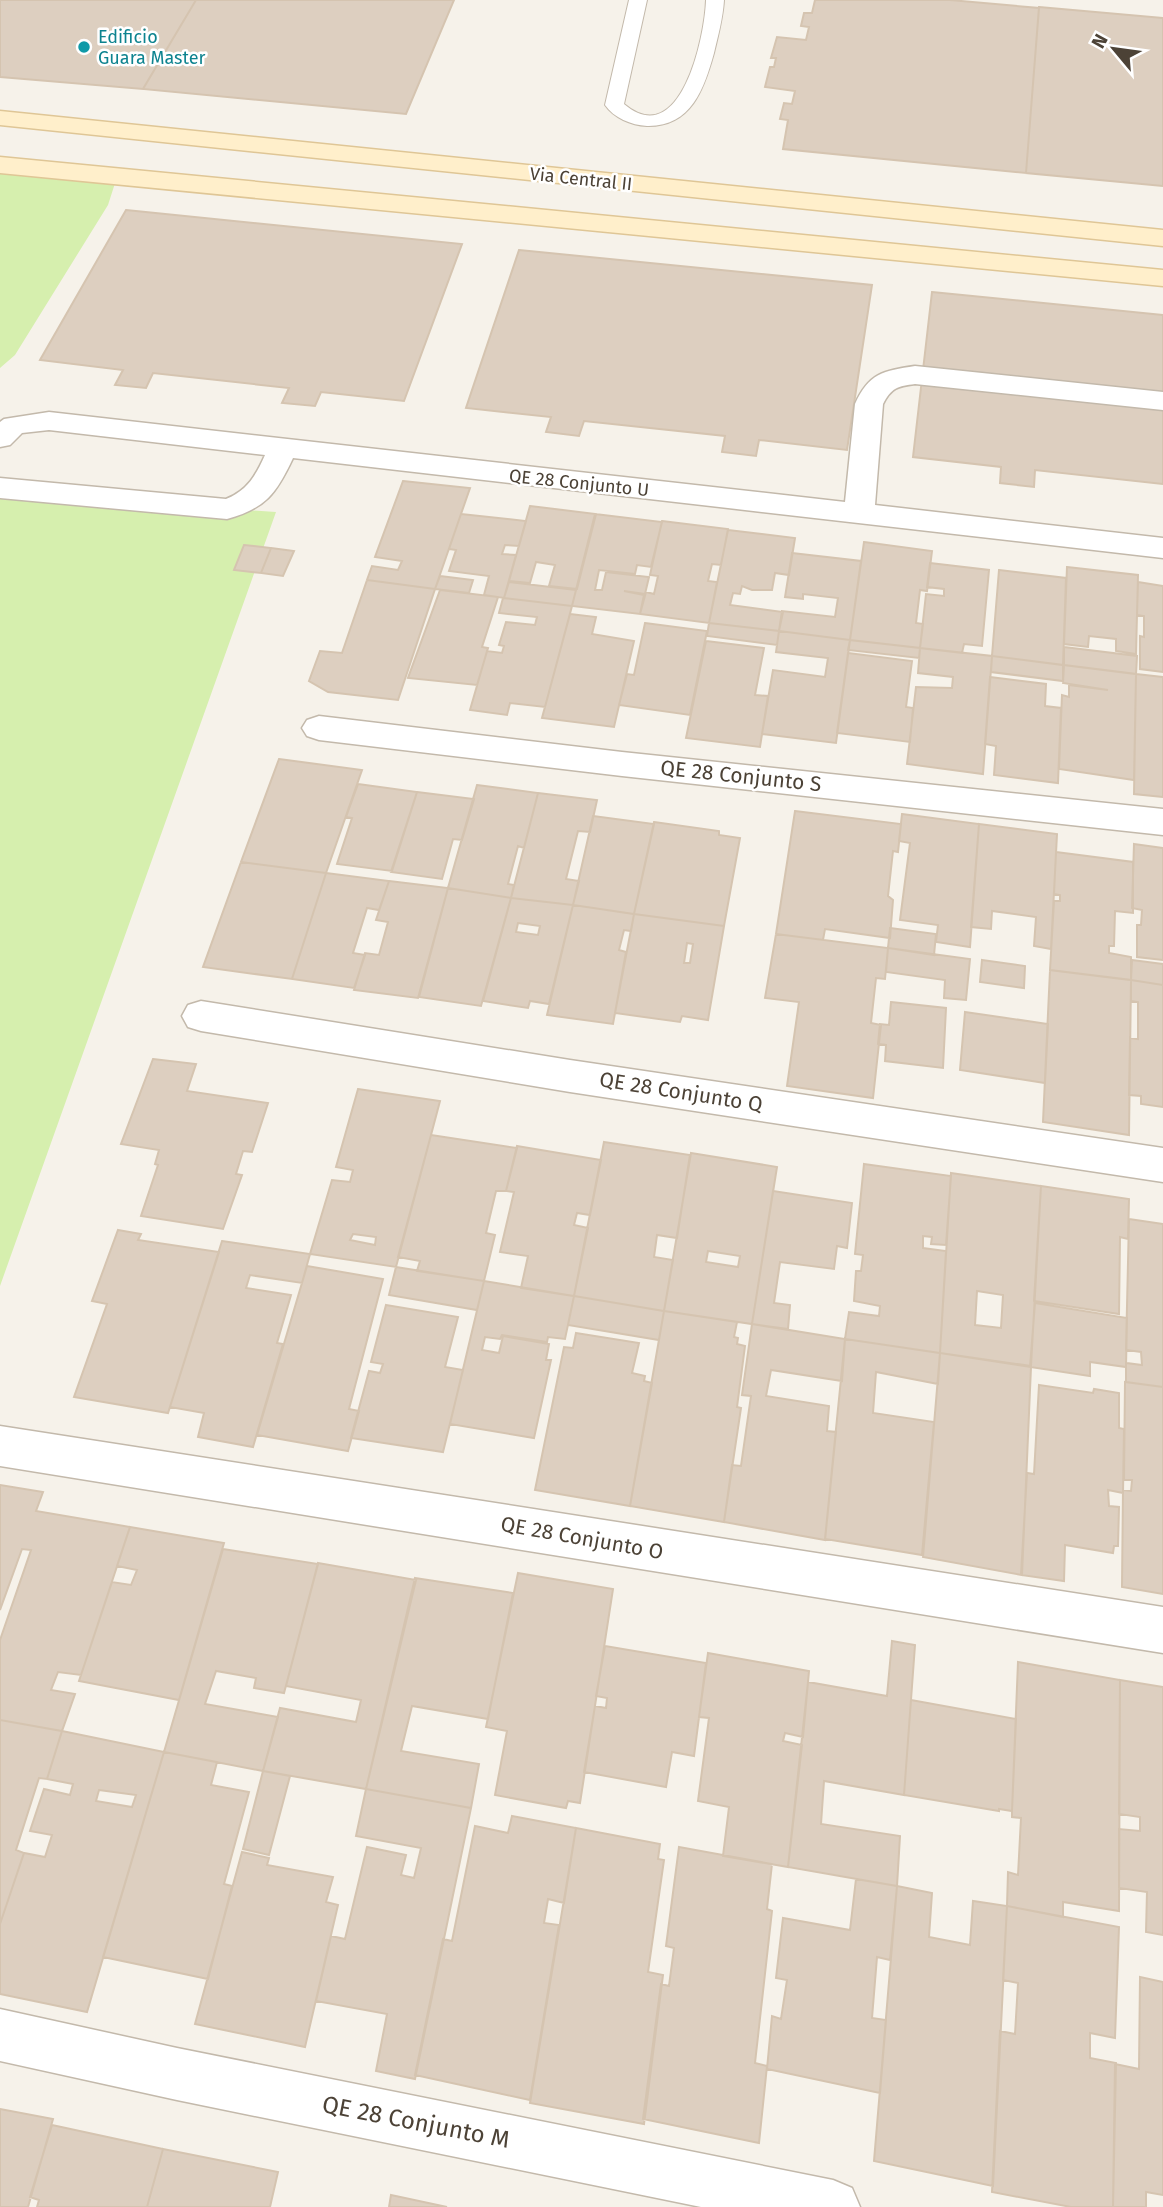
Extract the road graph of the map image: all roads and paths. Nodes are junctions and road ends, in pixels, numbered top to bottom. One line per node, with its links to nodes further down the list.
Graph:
1 (638, 0): 2 (lane)
2 (715, 0)
3 (0, 118): 5 (street, Via Central II)
4 (0, 165): 6 (street, Via Central II)
5 (1163, 238)
6 (1163, 278)
7 (1163, 401): 11 (street)
8 (0, 438): 9 (street, QE 28 Conjunto U)
9 (283, 449): 10 (street); 11 (street, QE 28 Conjunto U)
10 (0, 488)
11 (859, 514): 12 (street, QE 28 Conjunto U)
12 (1163, 548)
13 (319, 728): 14 (street, QE 28 Conjunto S)
14 (1163, 822)
15 (201, 1016): 16 (street, QE 28 Conjunto Q)
16 (1163, 1165)
17 (0, 1446): 18 (street, QE 28 Conjunto O)
18 (1163, 1630)
19 (0, 2035): 20 (street, QE 28 Conjunto M)
20 (834, 2207)

